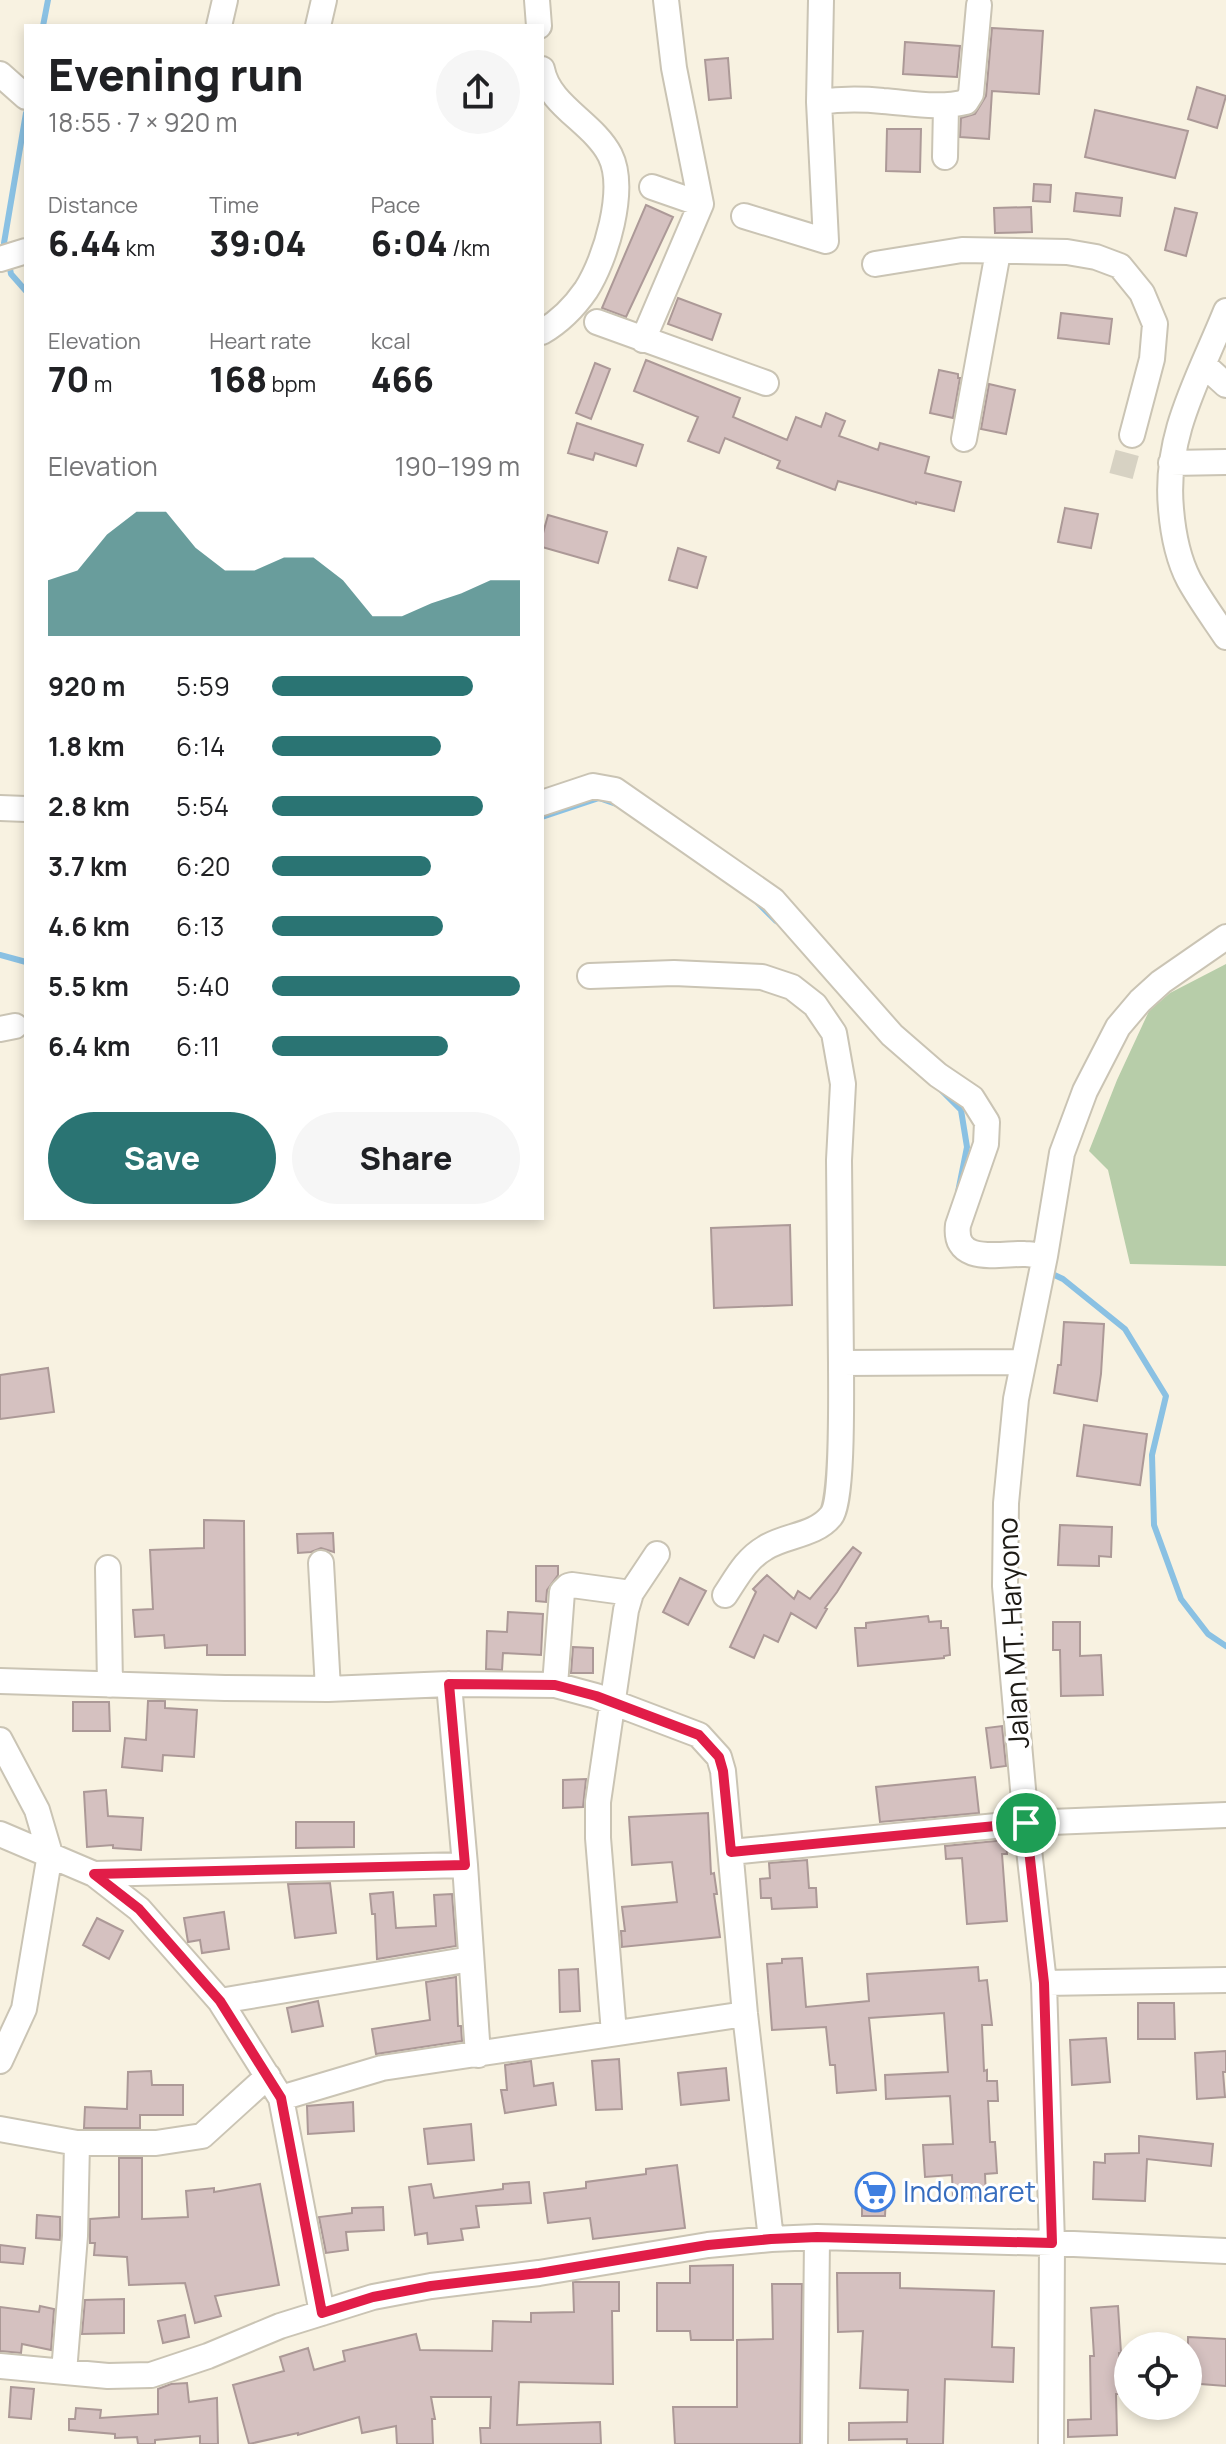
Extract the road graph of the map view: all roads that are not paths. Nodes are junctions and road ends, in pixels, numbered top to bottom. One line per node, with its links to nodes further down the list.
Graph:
1 (324, 0): 6 (street)
2 (537, 0): 7 (street)
3 (666, 0): 15 (street)
4 (821, 0): 11 (street)
5 (979, 5): 12 (street)
6 (318, 24)
7 (539, 24)
8 (0, 74): 10 (street)
9 (544, 79): 21 (street)
10 (24, 95)
11 (819, 102): 12 (street); 16 (street)
12 (946, 107): 13 (street)
13 (945, 157)
14 (652, 187): 15 (street)
15 (701, 204): 22 (street)
16 (744, 216)
17 (998, 252): 18 (street); 26 (street); 27 (street)
18 (875, 264)
19 (1226, 311): 23 (street)
20 (597, 322): 22 (street)
21 (544, 330)
22 (643, 340): 24 (street)
23 (1204, 365): 25 (street); 29 (street)
24 (766, 383)
25 (1226, 385)
26 (1132, 435)
27 (964, 439)
28 (1226, 462): 29 (street)
29 (1171, 463): 30 (street)
30 (1222, 622)
31 (544, 802): 36 (street)
32 (0, 808): 33 (street)
33 (24, 809)
34 (1226, 937): 36 (street, Jalan MT. Haryono)
35 (590, 976): 38 (street)
36 (1042, 1268): 37 (street, Jalan MT. Haryono)
37 (1023, 1362): 38 (street); 52 (street, Jalan MT. Haryono)
38 (841, 1363): 43 (street)
39 (657, 1554): 42 (street)
40 (321, 1563): 48 (street)
41 (108, 1568): 46 (street)
42 (631, 1593): 47 (street); 49 (street)
43 (725, 1595)
44 (0, 1681): 46 (street)
45 (449, 1684): 47 (street); 48 (street); 56 (street)
46 (110, 1685): 48 (street)
47 (555, 1685): 49 (street)
48 (328, 1689)
49 (613, 1704): 54 (street); 63 (street)
50 (0, 1740): 55 (street)
51 (1226, 1815): 52 (street)
52 (1026, 1823): 54 (street); 60 (street, Jalan MT. Haryono)
53 (0, 1834): 55 (street)
54 (731, 1852): 62 (street)
55 (50, 1854): 57 (street); 65 (street)
56 (465, 1865): 57 (street); 58 (street)
57 (94, 1874): 61 (street)
58 (471, 1959): 61 (street); 64 (street)
59 (1226, 1980): 60 (street)
60 (1044, 1983): 72 (street, Jalan MT. Haryono)
61 (220, 2001): 66 (street)
62 (745, 2014): 63 (street); 71 (street)
63 (614, 2033): 64 (street)
64 (478, 2055): 67 (street)
65 (0, 2061)
66 (268, 2076): 67 (street); 69 (street)
67 (281, 2098): 74 (street)
68 (0, 2129): 69 (street)
69 (77, 2143): 76 (street)
70 (817, 2237): 71 (street); 72 (street); 77 (street)
71 (771, 2239): 74 (street)
72 (1052, 2243): 73 (street); 78 (street, Jalan MT. Haryono)
73 (1226, 2251)
74 (322, 2313): 76 (street)
75 (0, 2366): 76 (street)
76 (64, 2372)
77 (815, 2444)
78 (1051, 2444)

